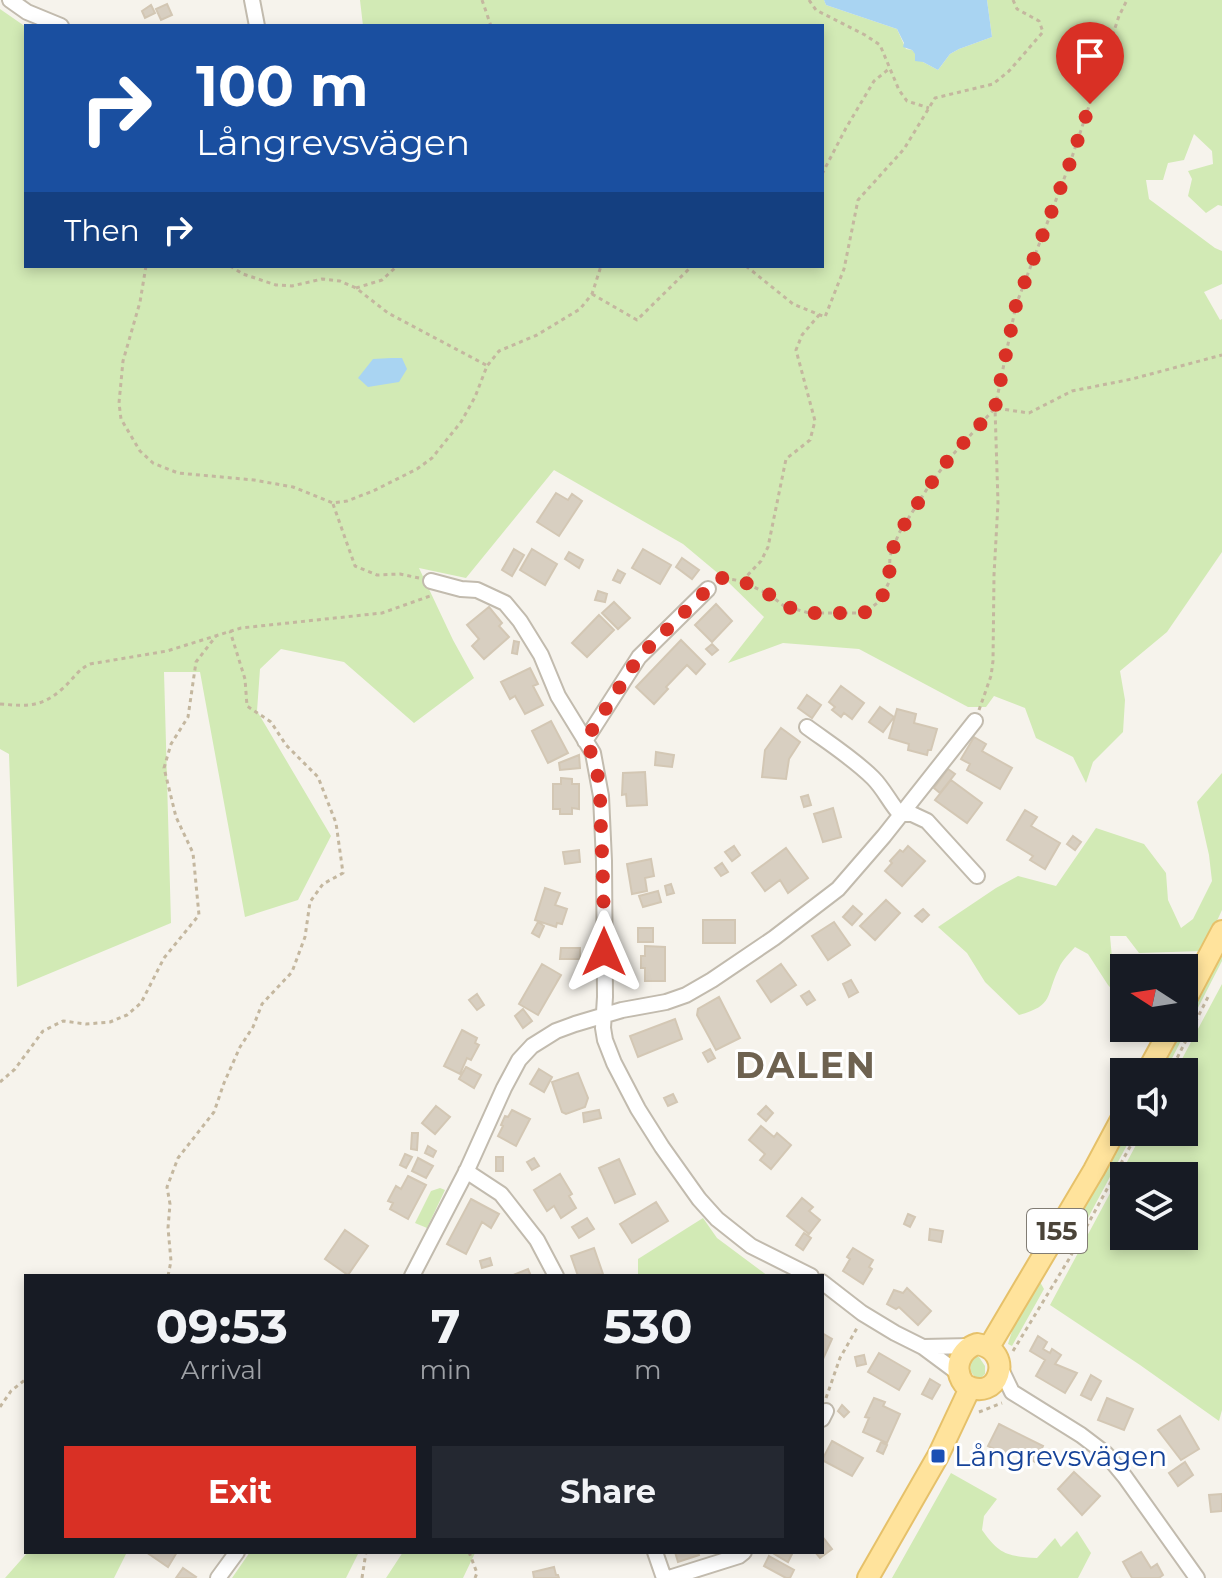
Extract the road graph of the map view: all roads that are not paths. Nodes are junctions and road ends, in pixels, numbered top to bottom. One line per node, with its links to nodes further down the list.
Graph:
1 (10, 0): 3 (street)
2 (252, 0): 4 (street)
3 (56, 24)
4 (257, 24)
5 (432, 588): 9 (street)
6 (708, 589): 9 (street)
7 (975, 721): 10 (street)
8 (807, 727): 10 (street)
9 (585, 741): 14 (street)
10 (900, 814): 11 (street); 14 (street)
11 (977, 876)
12 (1222, 931): 13 (main road)
13 (1198, 976)
14 (604, 1015): 16 (street); 19 (street)
15 (1110, 1140): 22 (main road, 155)
16 (466, 1171): 17 (street); 18 (street)
17 (413, 1274)
18 (555, 1274)
19 (807, 1274)
20 (824, 1283): 21 (street)
21 (923, 1347): 22 (street); 24 (street)
22 (980, 1347): 23 (main road); 24 (main road, 155)
23 (1006, 1362): 24 (main road, 155); 25 (street)
24 (971, 1383): 25 (street); 31 (main road, 155)
25 (1012, 1392): 32 (street)
26 (236, 1554): 29 (street)
27 (656, 1554): 30 (street)
28 (742, 1554): 30 (street)
29 (218, 1578)
30 (666, 1578)
31 (868, 1578)
32 (1197, 1578)

